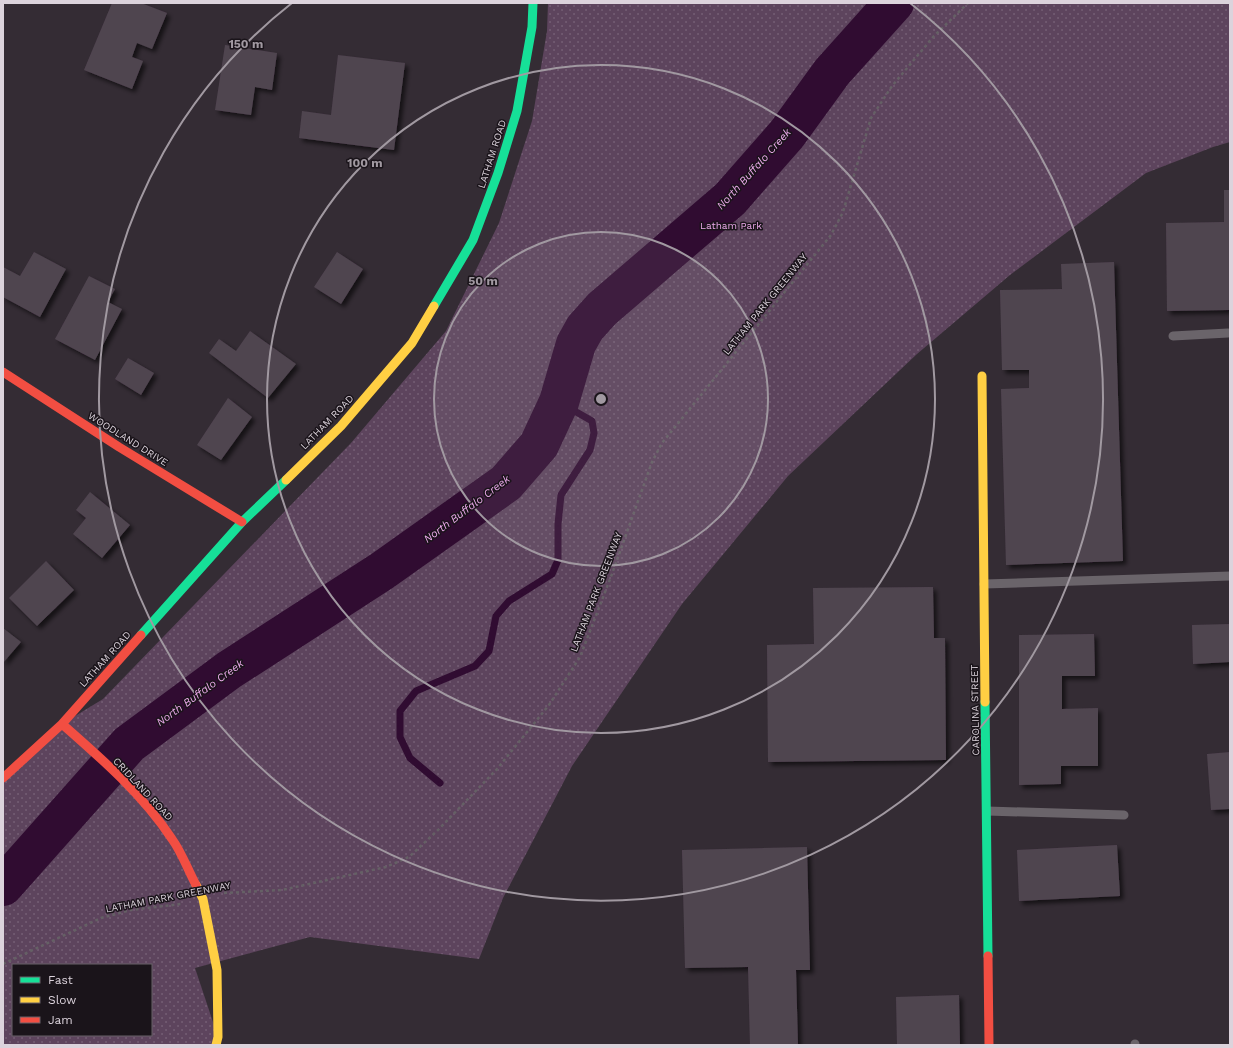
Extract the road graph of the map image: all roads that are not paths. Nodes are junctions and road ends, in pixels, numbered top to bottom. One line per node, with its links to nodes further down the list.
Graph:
1 (533, 3): 6 (street, LATHAM ROAD)
2 (1228, 333): 3 (lane)
3 (1173, 336)
4 (3, 372): 6 (street, WOODLAND DRIVE)
5 (982, 376): 8 (street, CAROLINA STREET)
6 (242, 522): 9 (street, LATHAM ROAD)
7 (1230, 576): 8 (lane)
8 (984, 584): 11 (street, CAROLINA STREET)
9 (62, 724): 10 (street, LATHAM ROAD); 13 (street, CRIDLAND ROAD)
10 (3, 778)
11 (987, 811): 12 (lane); 14 (street, CAROLINA STREET)
12 (1124, 815)
13 (216, 1045)
14 (989, 1045)

